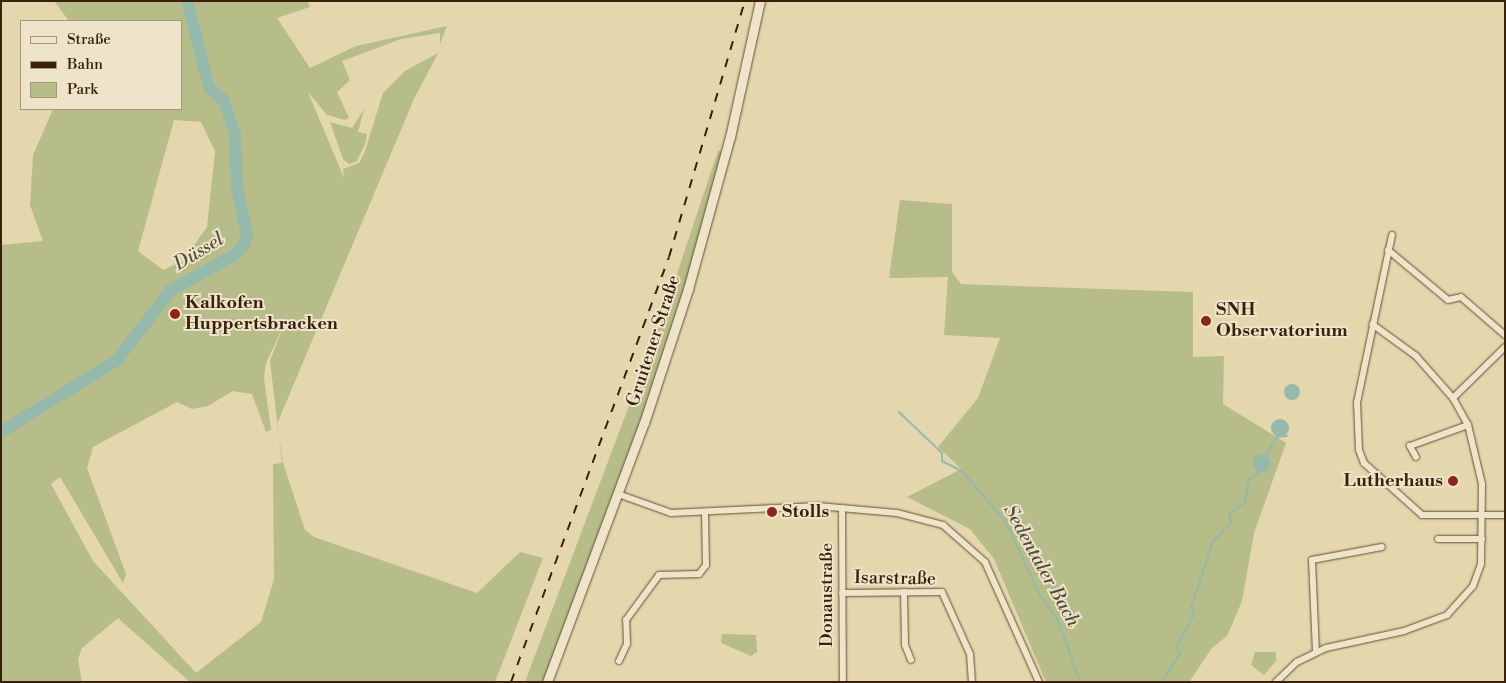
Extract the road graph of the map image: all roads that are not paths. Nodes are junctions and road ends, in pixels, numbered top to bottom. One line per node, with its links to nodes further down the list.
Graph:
1 (760, 1): 10 (main road, Gruitener Straße)
2 (1392, 235): 3 (street)
3 (1388, 250): 4 (street); 5 (street)
4 (1372, 324): 7 (street); 14 (street)
5 (1505, 334)
6 (1505, 347): 7 (street)
7 (1452, 398): 8 (street)
8 (1468, 425): 9 (street); 14 (street)
9 (1416, 457)
10 (618, 494): 12 (street); 24 (main road, Gruitener Straße)
11 (842, 508): 12 (street); 19 (street, Donaustraße); 23 (street)
12 (705, 513): 22 (street)
13 (1505, 514): 14 (street)
14 (1482, 515): 16 (street)
15 (1438, 539): 16 (street)
16 (1482, 539): 20 (street)
17 (1382, 547): 20 (street)
18 (904, 592): 19 (street, Isarstraße); 21 (street); 26 (street, Isarstraße)
19 (842, 593): 25 (street, Donaustraße)
20 (1316, 652): 27 (street)
21 (911, 660)
22 (619, 661)
23 (1038, 681)
24 (547, 682)
25 (843, 682)
26 (972, 682)
27 (1276, 682)

